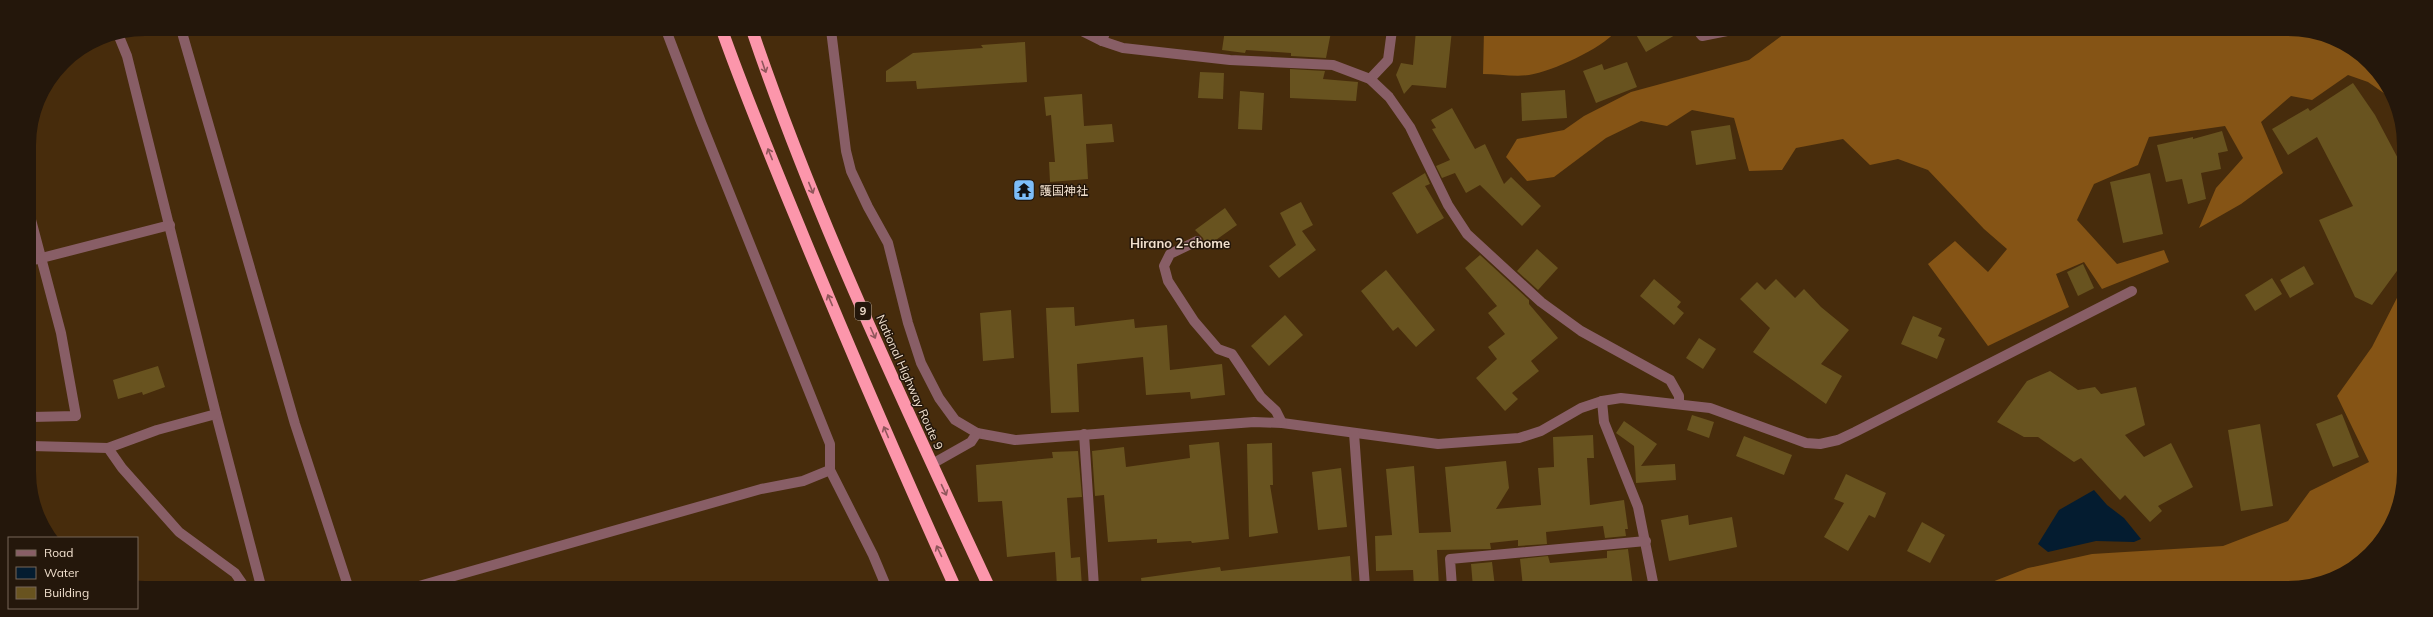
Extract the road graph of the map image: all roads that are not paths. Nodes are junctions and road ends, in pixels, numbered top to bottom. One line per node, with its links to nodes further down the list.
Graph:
1 (183, 36): 33 (street)
2 (668, 36): 29 (street)
3 (724, 36): 36 (highway, 9, one-way to 3)
4 (754, 36): 28 (highway, National Highway Route 9 / 9, one-way to 28)
5 (832, 36): 23 (street)
6 (1091, 36): 10 (street)
7 (1104, 36): 10 (street)
8 (1391, 36): 11 (street)
9 (120, 39): 12 (street)
10 (1102, 42): 11 (street)
11 (1370, 79): 19 (street)
12 (170, 225): 15 (street); 20 (street)
13 (36, 241): 15 (street)
14 (1197, 241): 22 (street)
15 (40, 258): 16 (street); 21 (street)
16 (36, 259)
17 (2132, 291): 19 (street)
18 (1602, 401): 19 (street); 24 (street); 30 (street)
19 (1679, 403)
20 (216, 414): 27 (street); 32 (street)
21 (36, 417)
22 (1282, 424): 24 (street); 25 (street)
23 (978, 433): 25 (street); 28 (street)
24 (1354, 433): 39 (street)
25 (1084, 434): 38 (street)
26 (36, 446): 27 (street)
27 (108, 448): 31 (street)
28 (932, 464): 37 (highway, National Highway Route 9 / 9, one-way to 37)
29 (830, 470): 34 (street); 35 (street)
30 (1646, 541): 40 (street); 41 (street)
31 (241, 581)
32 (260, 581)
33 (346, 581)
34 (437, 581)
35 (884, 581)
36 (953, 581)
37 (987, 581)
38 (1094, 581)
39 (1365, 581)
40 (1452, 581)
41 (1653, 581)

